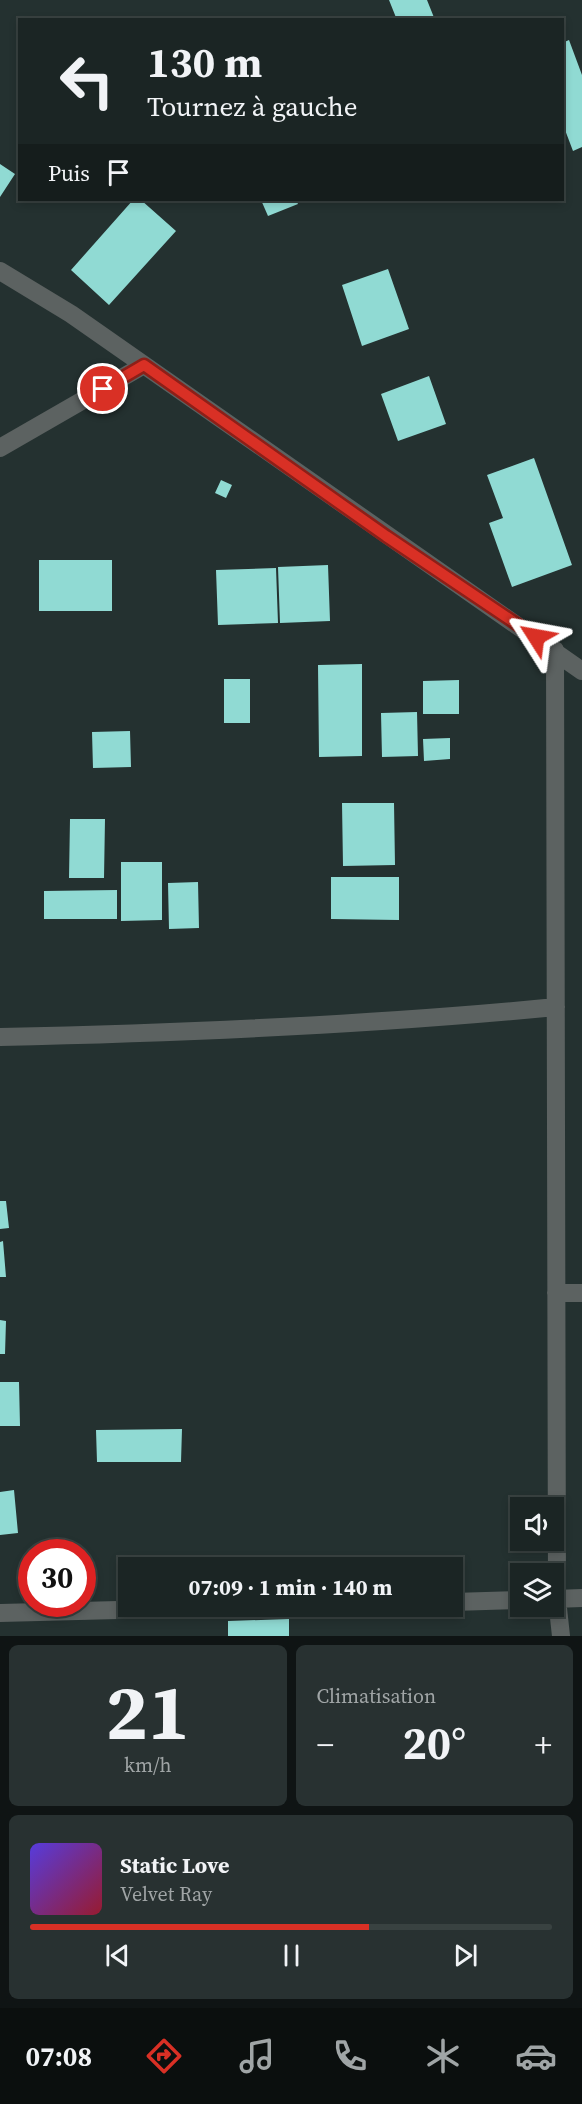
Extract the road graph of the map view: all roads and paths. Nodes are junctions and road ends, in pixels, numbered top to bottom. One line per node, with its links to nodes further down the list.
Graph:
1 (0, 271): 2 (street)
2 (144, 365): 3 (street); 4 (street)
3 (0, 448)
4 (555, 650): 5 (street); 6 (street)
5 (582, 671)
6 (556, 1006): 7 (street); 8 (street)
7 (0, 1037)
8 (556, 1293): 9 (street); 10 (street)
9 (582, 1293)
10 (555, 1563)
11 (582, 1598): 12 (street)
12 (564, 1599)
13 (510, 1600): 14 (street)
14 (463, 1602)
15 (118, 1611): 16 (street)
16 (0, 1614)
17 (558, 1617): 18 (street)
18 (561, 1636)

